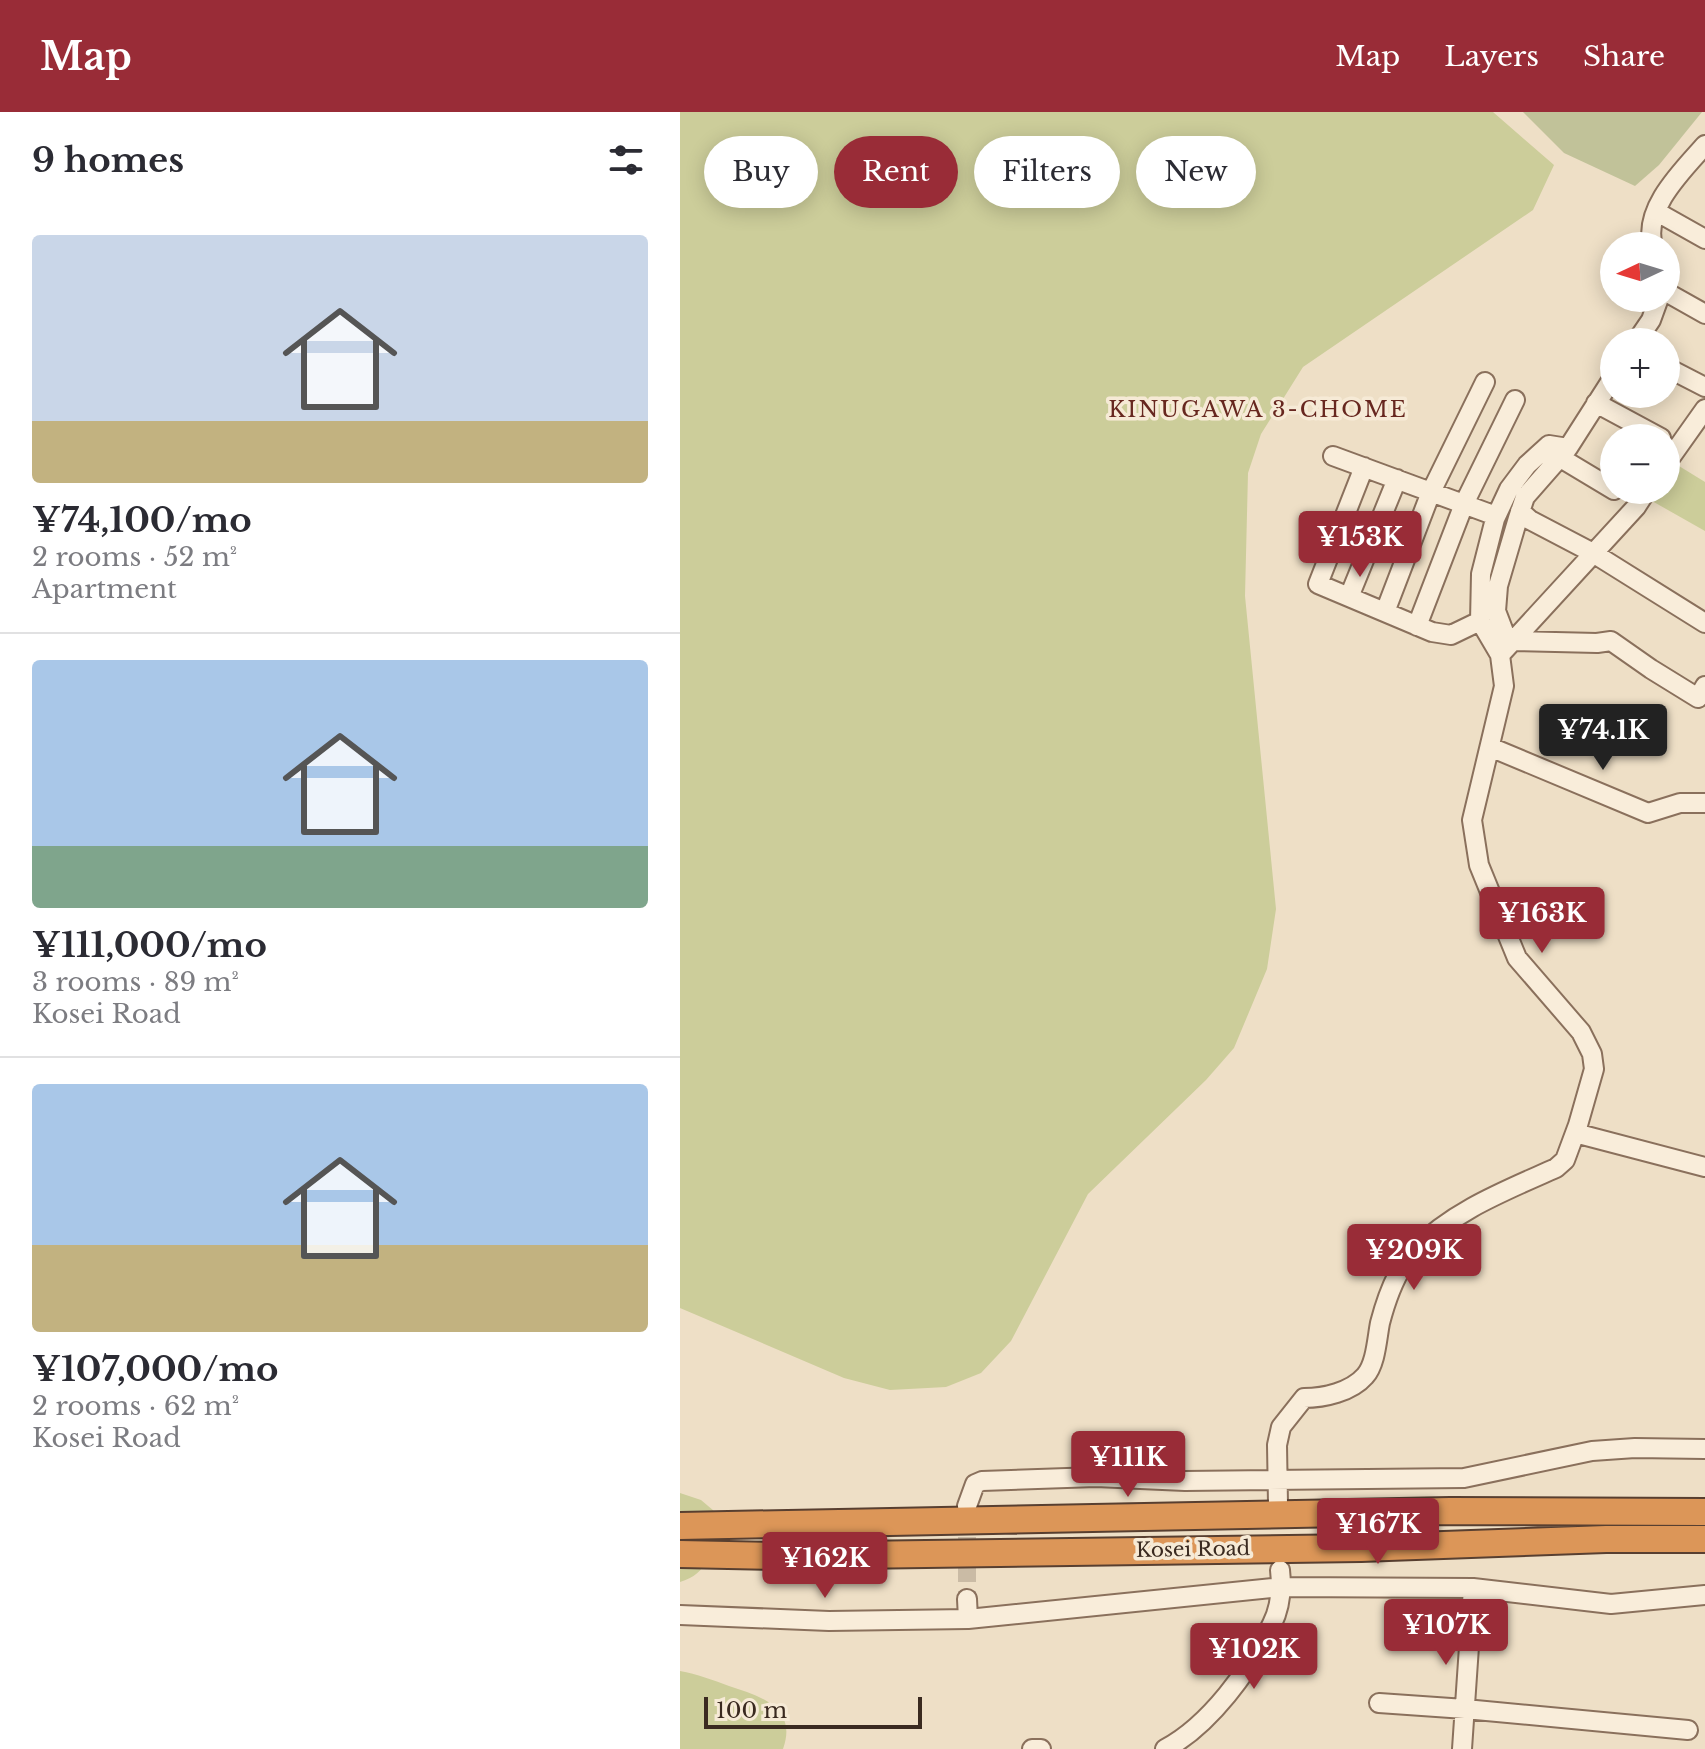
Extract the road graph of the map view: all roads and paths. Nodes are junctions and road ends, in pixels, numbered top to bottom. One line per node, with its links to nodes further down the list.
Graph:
1 (1702, 153): 2 (street)
2 (1657, 212): 3 (street); 4 (street)
3 (1651, 232)
4 (1705, 239)
5 (1680, 300): 6 (street)
6 (1705, 314)
7 (1680, 374): 9 (street)
8 (1485, 382): 21 (street)
9 (1705, 387)
10 (1600, 397): 12 (street)
11 (1515, 400): 22 (street)
12 (1596, 403): 14 (street); 16 (street)
13 (1705, 409): 15 (street)
14 (1635, 424)
15 (1680, 431)
16 (1564, 452): 20 (street); 24 (street); 25 (street)
17 (1333, 456): 18 (street)
18 (1364, 467): 19 (street); 27 (street)
19 (1397, 479): 21 (street); 27 (street)
20 (1600, 479)
21 (1431, 492): 22 (street); 28 (street)
22 (1464, 504): 25 (street); 31 (street)
23 (1637, 504): 26 (street)
24 (1520, 511): 26 (street); 32 (street)
25 (1496, 516): 29 (street)
26 (1593, 553): 30 (street); 32 (street)
27 (1349, 597): 28 (street)
28 (1385, 612): 31 (street)
29 (1480, 621): 31 (street); 32 (street)
30 (1705, 623)
31 (1417, 626)
32 (1507, 647): 33 (street); 34 (street)
33 (1705, 686)
34 (1490, 747): 35 (street); 36 (street)
35 (1705, 803)
36 (1575, 1133): 37 (street); 39 (street)
37 (1705, 1167)
38 (1705, 1449): 39 (street)
39 (1278, 1481): 40 (street); 41 (street)
40 (1278, 1504)
41 (967, 1506)
42 (1705, 1512): 43 (highway, Kosei Road)
43 (680, 1526)
44 (1705, 1539): 45 (highway, Kosei Road)
45 (680, 1554)
46 (1281, 1579): 47 (street); 51 (street); 57 (street)
47 (1473, 1588): 48 (street); 53 (street)
48 (1705, 1595)
49 (967, 1599): 51 (street)
50 (680, 1615): 51 (street)
51 (968, 1619)
52 (1379, 1703): 53 (street)
53 (1465, 1709): 54 (street); 58 (street)
54 (1688, 1730)
55 (1032, 1749): 56 (street)
56 (1041, 1749)
57 (1165, 1749)
58 (1462, 1749)

